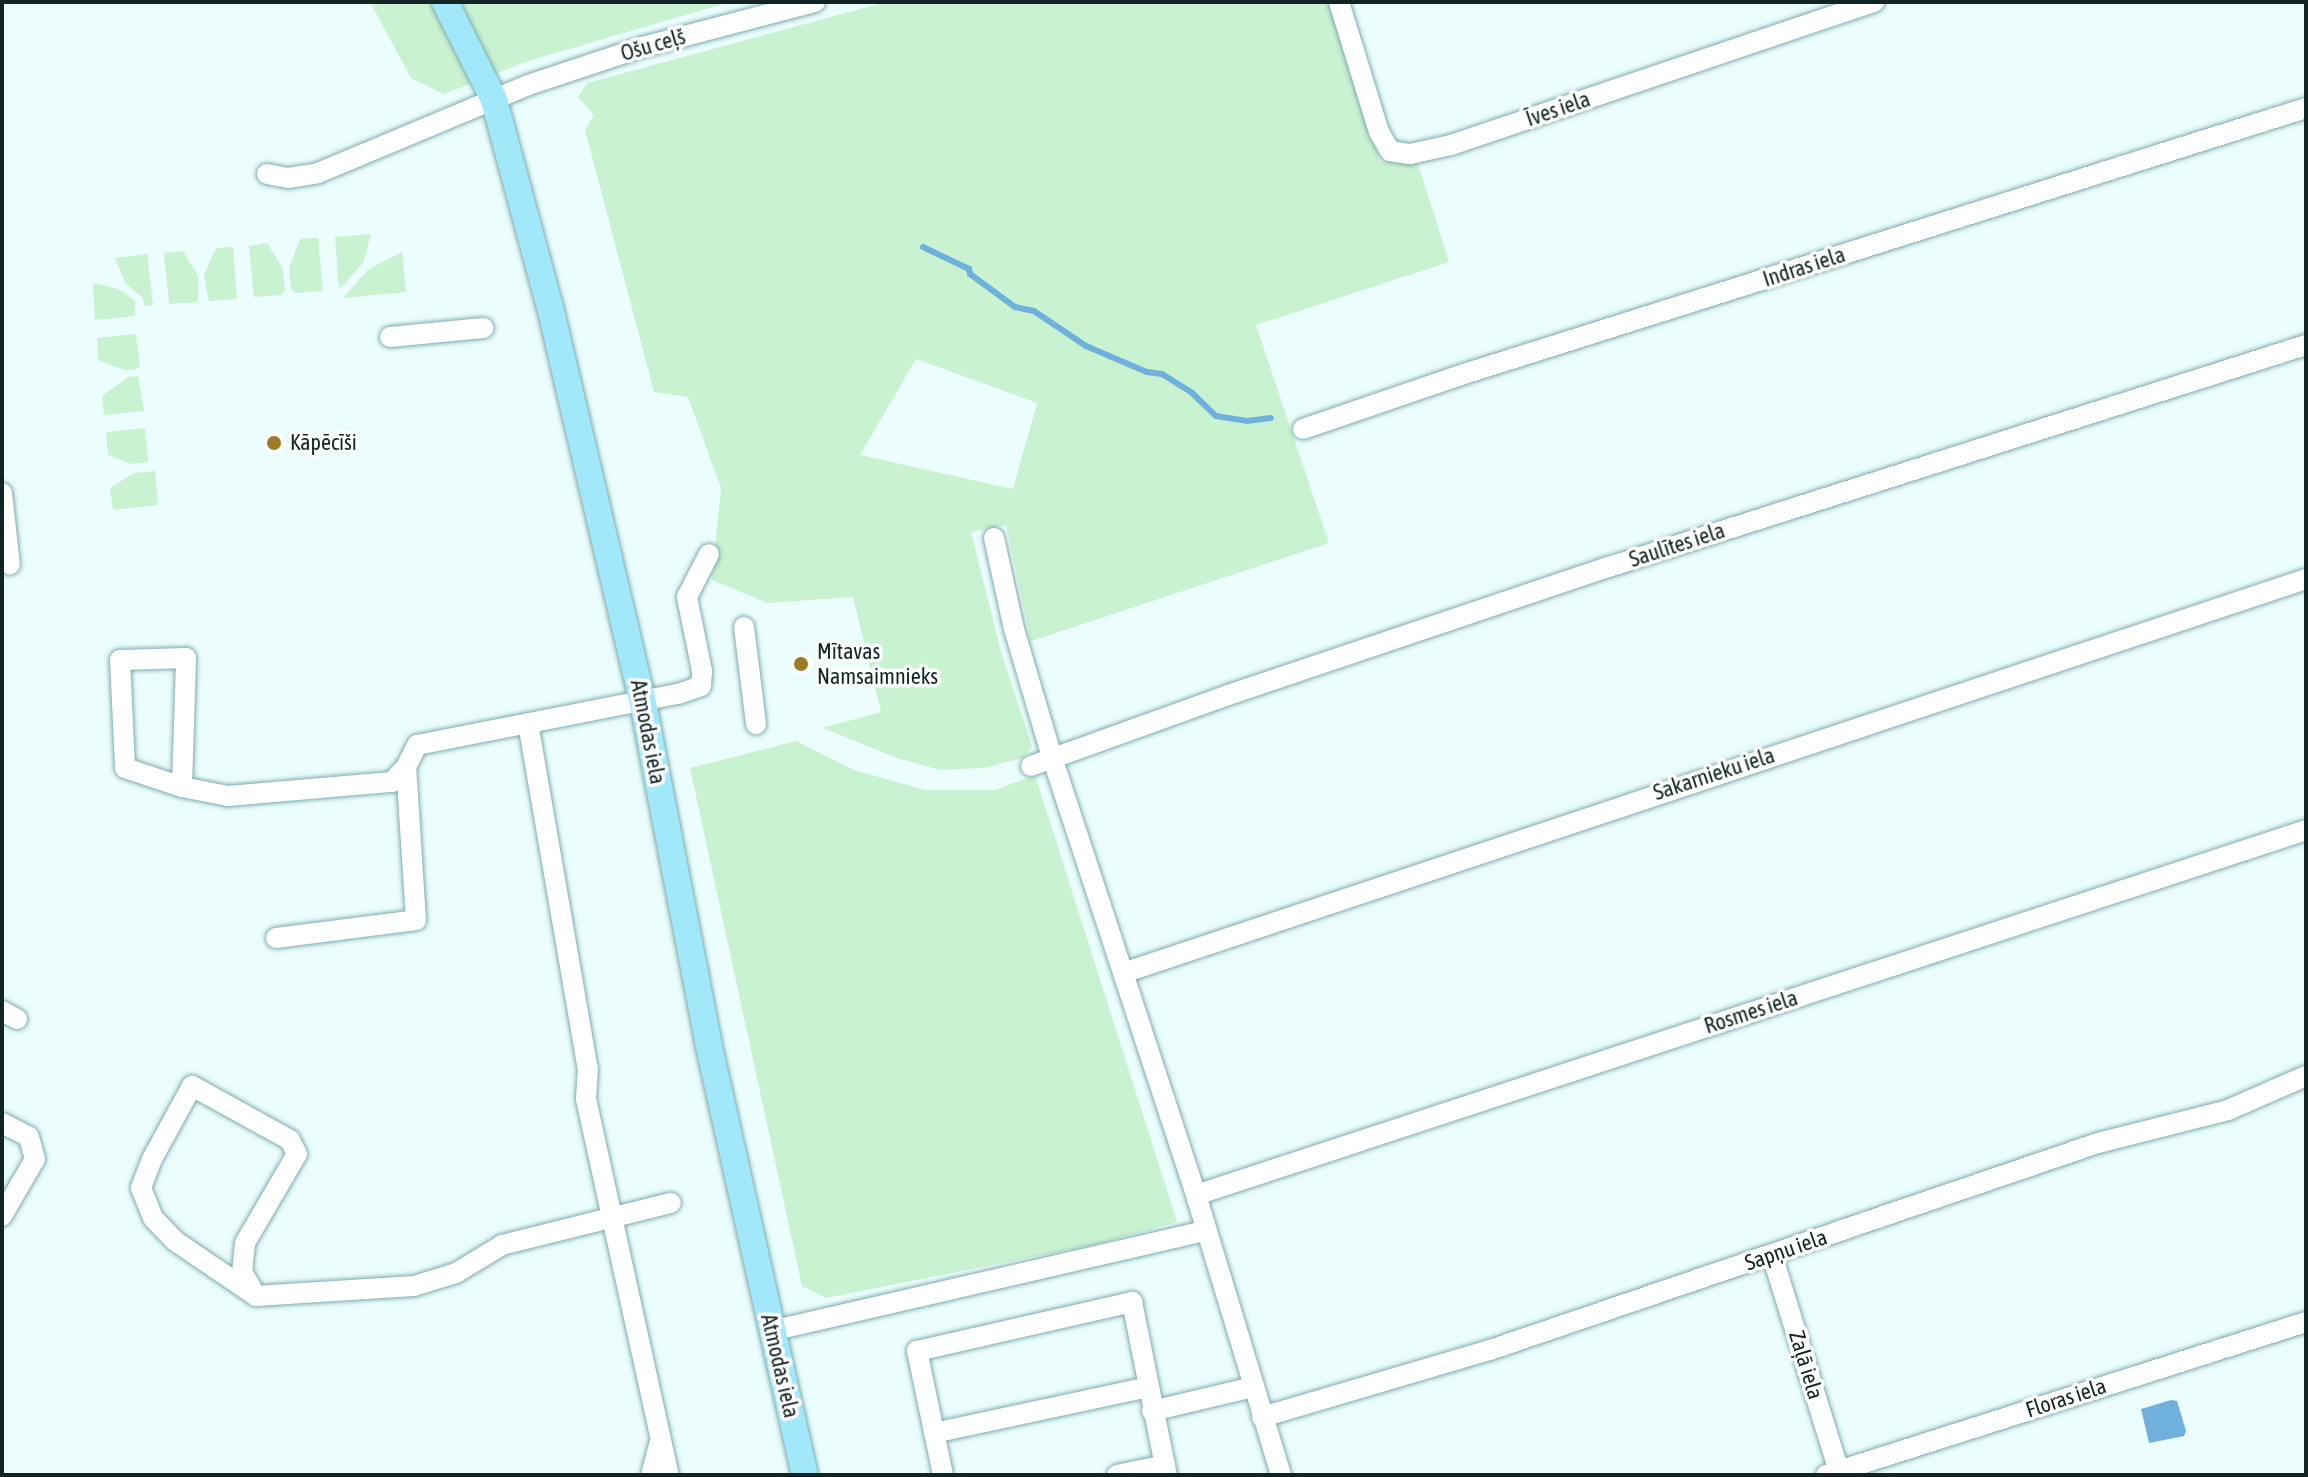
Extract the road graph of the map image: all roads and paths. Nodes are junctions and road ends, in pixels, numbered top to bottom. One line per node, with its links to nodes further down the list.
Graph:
1 (445, 2): 5 (main road, Atmodas iela)
2 (815, 2): 5 (street, Ošu ceļš)
3 (1339, 2): 4 (street, Īves iela)
4 (1874, 2)
5 (494, 100): 7 (street, Ošu ceļš); 18 (main road, Atmodas iela)
6 (2306, 108): 11 (street, Indras iela)
7 (267, 174)
8 (484, 328): 9 (street)
9 (390, 337)
10 (2306, 345): 21 (street, Saulītes iela)
11 (1303, 429)
12 (2, 493): 15 (street)
13 (994, 538): 21 (street)
14 (709, 554): 18 (street)
15 (10, 565)
16 (2306, 579): 27 (street, Sakarnieku iela)
17 (744, 627): 20 (street)
18 (642, 698): 19 (street); 38 (main road, Atmodas iela)
19 (528, 723): 23 (street); 33 (street)
20 (756, 724)
21 (1052, 757): 22 (street, Saulītes iela); 27 (street)
22 (1031, 766)
23 (406, 767): 24 (street); 26 (street)
24 (182, 787): 24 (street)
25 (2306, 830): 30 (street, Rosmes iela)
26 (276, 938)
27 (1123, 973): 30 (street)
28 (2306, 1076): 35 (street, Sapņu iela)
29 (2, 1123): 32 (street)
30 (1196, 1195): 34 (street)
31 (671, 1203): 33 (street)
32 (5, 1205)
33 (614, 1217): 36 (street); 44 (street)
34 (1205, 1231): 38 (street); 40 (street)
35 (1772, 1255): 42 (street, Sapņu iela); 46 (street, Zaļā iela)
36 (256, 1296): 36 (street)
37 (2306, 1322): 46 (street, Floras iela)
38 (771, 1331): 49 (main road, Atmodas iela)
39 (1148, 1387): 41 (street); 43 (street); 43 (street)
40 (1253, 1387): 41 (street); 42 (street)
41 (1152, 1411): 45 (street)
42 (1262, 1417): 52 (street)
43 (934, 1433): 50 (street)
44 (661, 1438): 47 (street); 48 (street)
45 (1166, 1470): 51 (street)
46 (1835, 1474)
47 (651, 1475)
48 (669, 1475)
49 (805, 1475)
50 (943, 1475)
51 (1117, 1475)
52 (1281, 1475)

